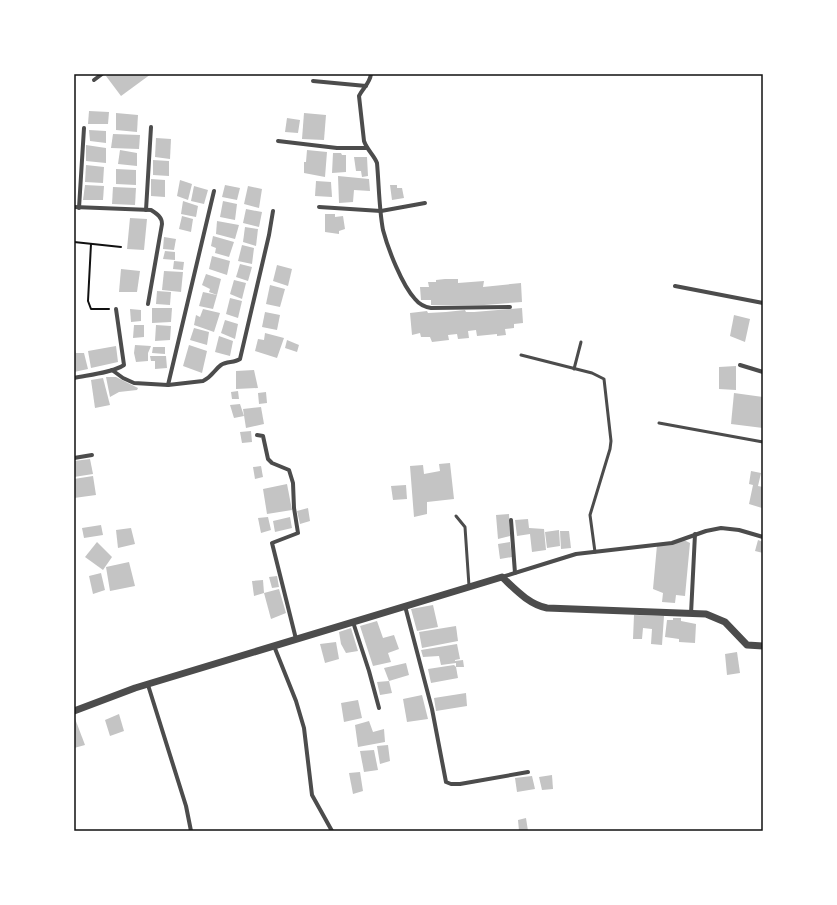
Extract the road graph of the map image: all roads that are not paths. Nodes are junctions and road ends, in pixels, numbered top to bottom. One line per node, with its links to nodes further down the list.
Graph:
1 (102, 74): 3 (street)
2 (371, 74): 5 (street)
3 (94, 80)
4 (313, 82): 5 (street)
5 (366, 86): 9 (street)
6 (151, 127): 15 (street)
7 (84, 128): 14 (street)
8 (278, 140): 9 (street)
9 (367, 148): 17 (street)
10 (214, 191): 30 (street)
11 (425, 203): 17 (street)
12 (74, 207): 14 (street)
13 (320, 207): 17 (street)
14 (79, 208): 15 (street)
15 (146, 210): 20 (street)
16 (273, 211): 30 (street)
17 (381, 211): 21 (street)
18 (675, 286): 19 (street)
19 (763, 303)
20 (148, 304)
21 (510, 307)
22 (116, 309): 27 (street)
23 (581, 342): 26 (lane)
24 (521, 354): 26 (lane)
25 (740, 365): 28 (street)
26 (574, 369): 40 (lane)
27 (112, 370): 29 (street); 30 (street)
28 (763, 372)
29 (74, 378)
30 (168, 385)
31 (659, 423): 33 (lane)
32 (257, 435): 47 (street)
33 (763, 442)
34 (92, 455): 35 (street)
35 (74, 458)
36 (456, 516): 43 (lane)
37 (511, 520): 41 (street)
38 (695, 534): 39 (street); 40 (street); 45 (street)
39 (763, 537)
40 (595, 552): 41 (street)
41 (515, 573): 42 (street)
42 (502, 577): 43 (street); 45 (street)
43 (469, 586): 44 (street)
44 (405, 606): 46 (street); 53 (street)
45 (691, 614): 49 (street)
46 (353, 622): 47 (street); 51 (street)
47 (296, 639): 48 (street)
48 (274, 646): 50 (street); 55 (street)
49 (763, 646)
50 (148, 685): 52 (street); 54 (street)
51 (379, 708)
52 (74, 711)
53 (528, 772)
54 (190, 831)
55 (332, 831)

